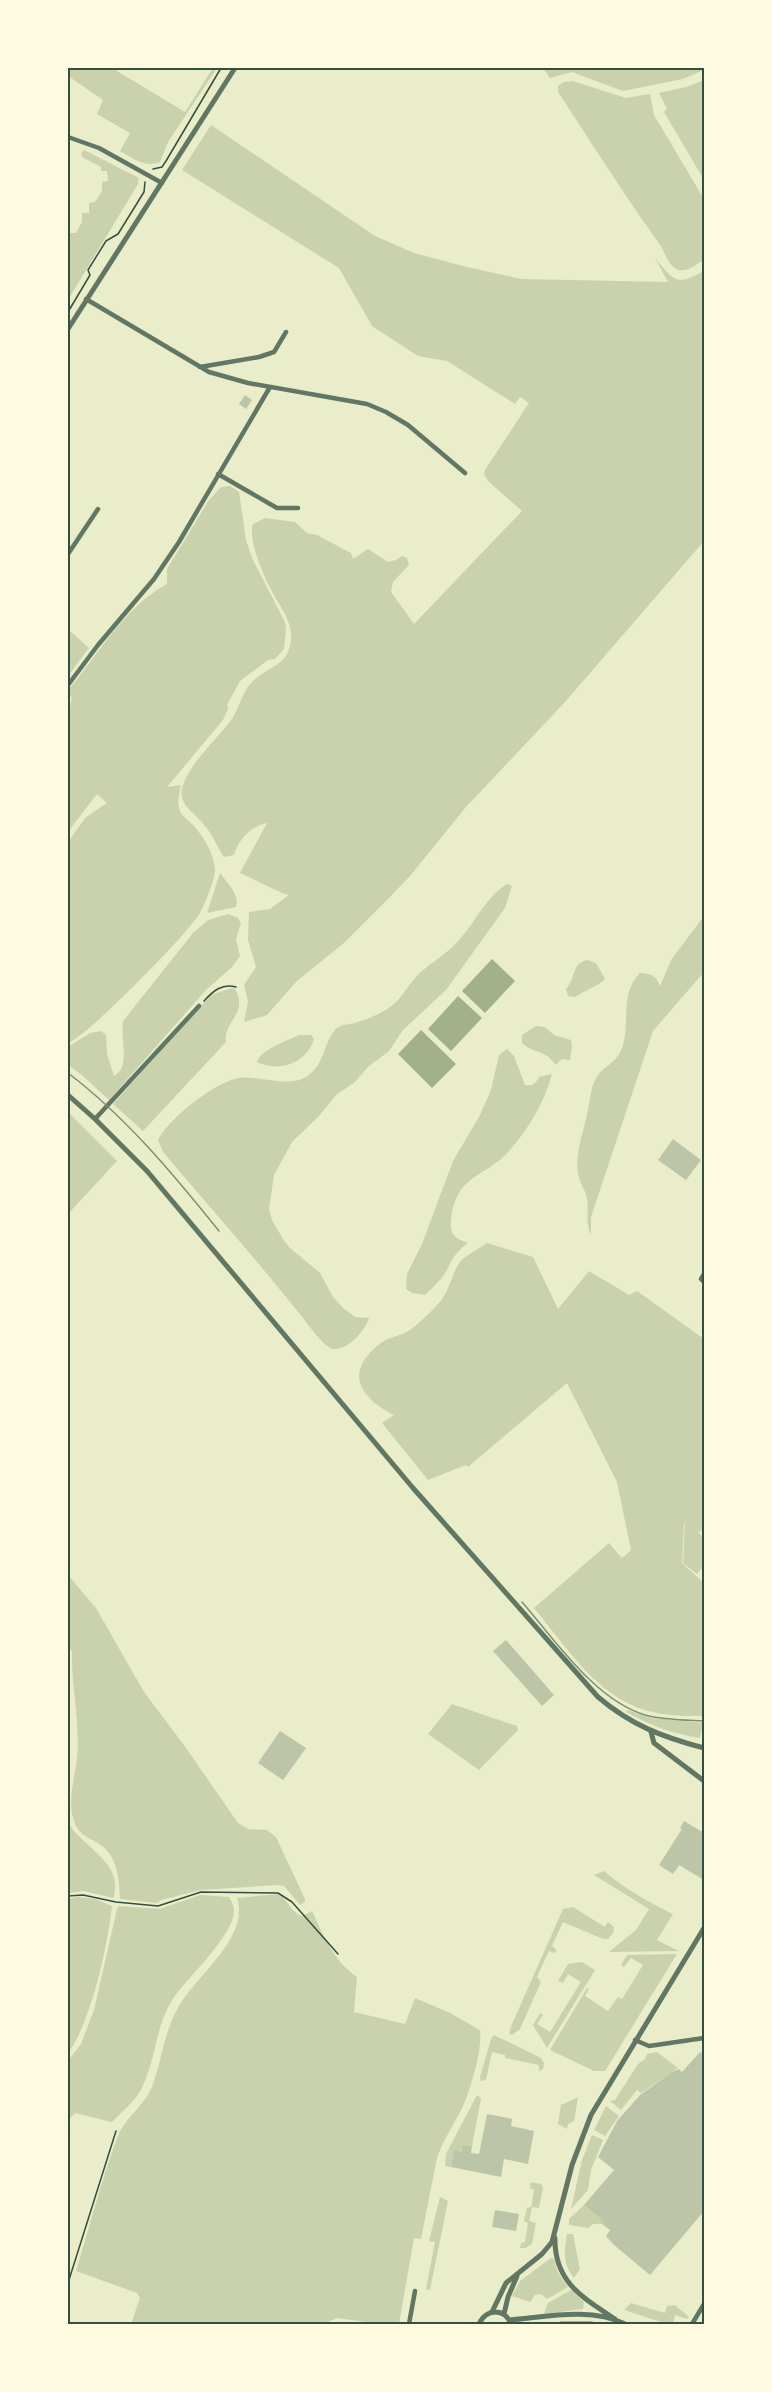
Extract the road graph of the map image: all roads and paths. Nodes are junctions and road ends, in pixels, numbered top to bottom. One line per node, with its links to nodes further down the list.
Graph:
1 (221, 68): 4 (path)
2 (235, 68): 6 (street)
3 (68, 137): 6 (street)
4 (150, 169)
5 (146, 179): 8 (path)
6 (162, 183): 7 (street)
7 (86, 299): 9 (street); 11 (street)
8 (68, 312)
9 (68, 329)
10 (286, 332): 11 (street)
11 (201, 367): 12 (street)
12 (270, 387): 13 (street); 14 (street)
13 (465, 473)
14 (218, 474): 16 (street); 18 (street)
15 (98, 508): 17 (street)
16 (298, 508)
17 (68, 554)
18 (68, 685)
19 (236, 987): 20 (path)
20 (199, 1006): 22 (street)
21 (68, 1095): 22 (street)
22 (95, 1119): 25 (street)
23 (705, 1274): 24 (street)
24 (705, 1282)
25 (651, 1732): 26 (street); 27 (street)
26 (705, 1748)
27 (705, 1781)
28 (68, 1896): 30 (path)
29 (705, 1928): 32 (street)
30 (338, 1954)
31 (705, 2038): 32 (street)
32 (635, 2040): 34 (street)
33 (116, 2131): 36 (path)
34 (555, 2236): 35 (street); 41 (street)
35 (517, 2275): 39 (street); 40 (street)
36 (68, 2283)
37 (415, 2291): 43 (street)
38 (705, 2304): 48 (street)
39 (492, 2312): 40 (street); 44 (street)
40 (504, 2314): 42 (street)
41 (617, 2320): 42 (street); 47 (street)
42 (511, 2322)
43 (409, 2325)
44 (479, 2325)
45 (561, 2325): 46 (street)
46 (592, 2325)
47 (625, 2325)
48 (692, 2325)

